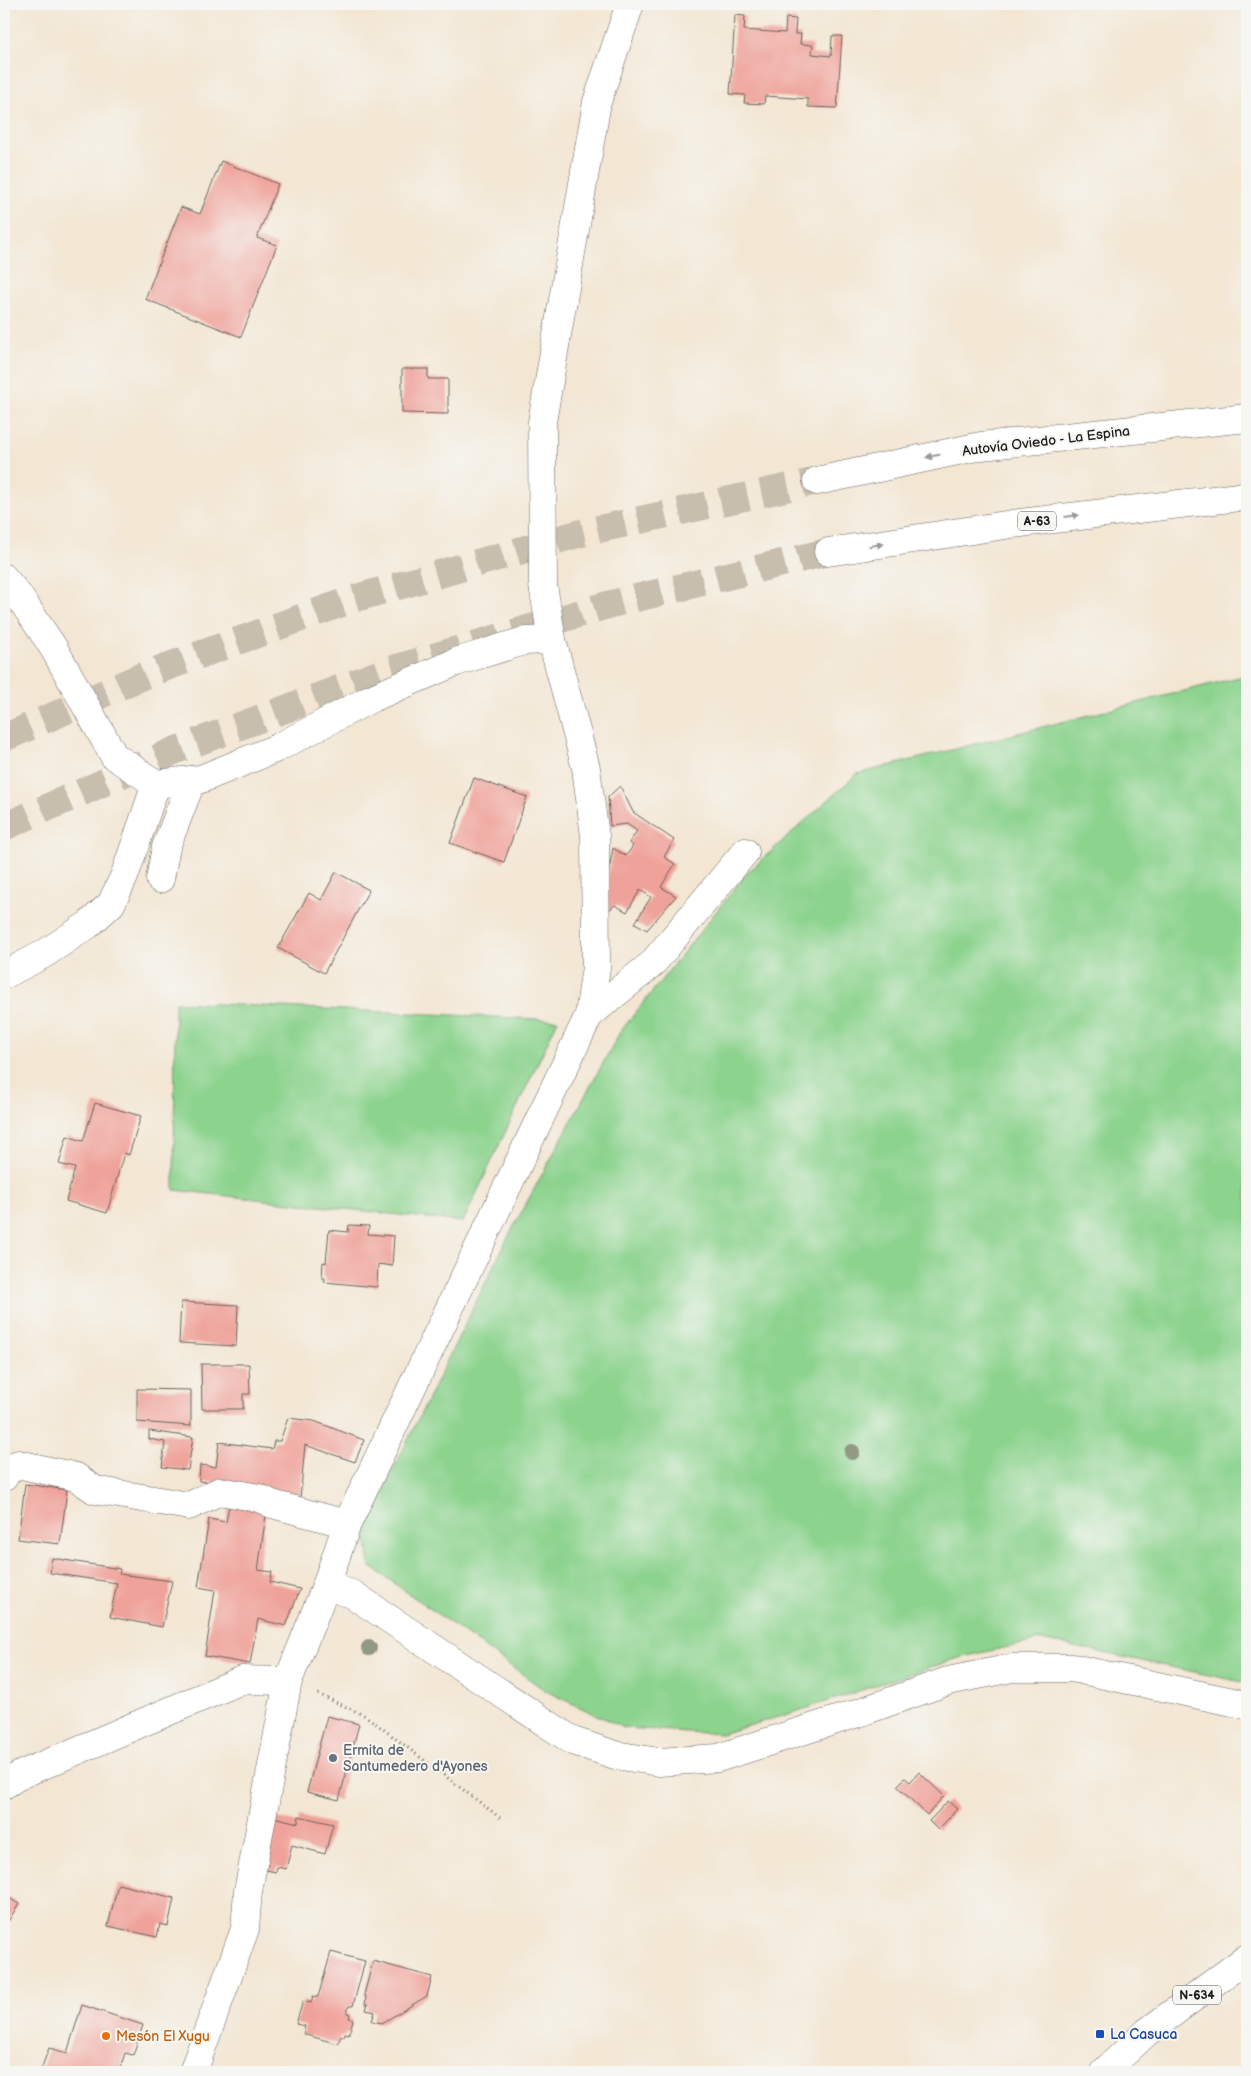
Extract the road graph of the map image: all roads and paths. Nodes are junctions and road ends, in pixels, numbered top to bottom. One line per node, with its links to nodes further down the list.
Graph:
1 (630, 4): 9 (main road)
2 (1247, 401): 4 (main road)
3 (1247, 418): 4 (main road, Autovía Oviedo - La Espina)
4 (981, 446): 5 (main road, Autovía Oviedo - La Espina, one-way to 5)
5 (817, 481)
6 (1247, 497): 7 (main road, A-63, one-way to 6)
7 (828, 552)
8 (4, 578): 11 (main road)
9 (552, 640): 10 (main road); 15 (main road)
10 (192, 780): 11 (main road); 13 (main road)
11 (156, 784): 14 (main road)
12 (745, 852): 15 (main road)
13 (160, 879)
14 (4, 975)
15 (589, 1015): 17 (main road)
16 (4, 1477): 17 (main road)
17 (347, 1524): 18 (main road)
18 (326, 1586): 19 (main road); 20 (main road)
19 (288, 1681): 21 (main road); 22 (path); 24 (main road)
20 (1247, 1705)
21 (4, 1785)
22 (503, 1820)
23 (1247, 1958): 25 (main road, N-634)
24 (193, 2072)
25 (1104, 2072)

